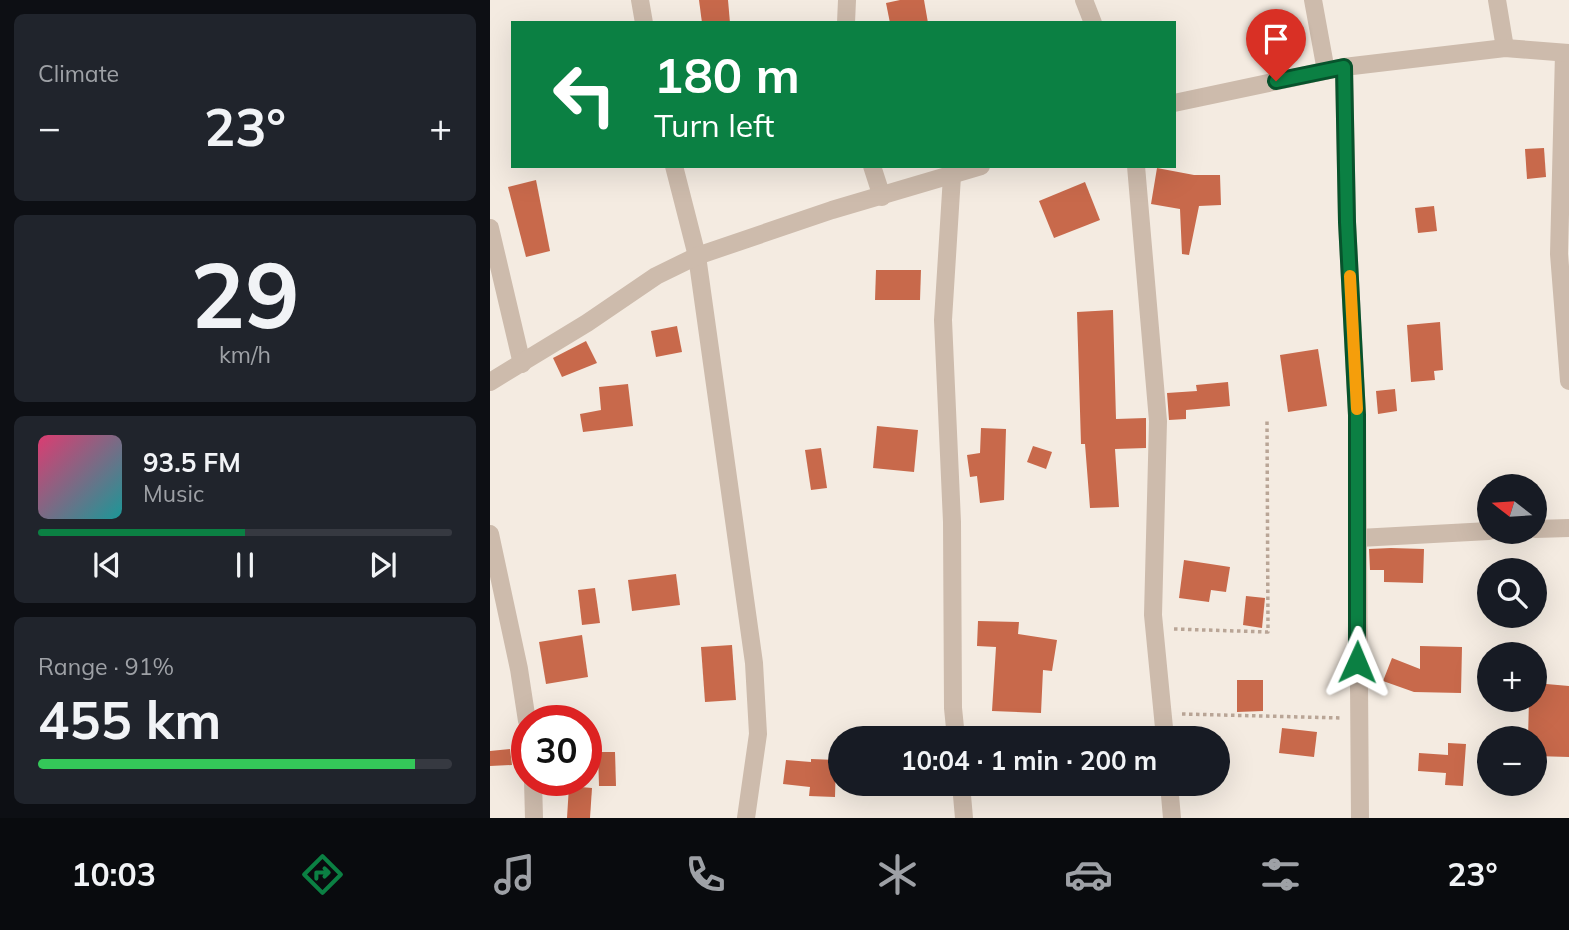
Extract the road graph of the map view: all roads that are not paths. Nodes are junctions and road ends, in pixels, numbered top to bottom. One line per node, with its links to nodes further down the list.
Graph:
1 (640, 0): 6 (street)
2 (847, 0): 7 (street)
3 (1084, 0): 8 (street)
4 (1313, 0): 12 (street)
5 (1497, 0): 9 (street)
6 (644, 21)
7 (846, 21)
8 (1092, 21)
9 (1504, 48): 10 (street); 11 (street)
10 (1567, 53): 23 (street)
11 (1344, 67): 12 (street); 29 (street)
12 (1326, 71): 13 (street)
13 (1176, 103)
14 (675, 168): 21 (street)
15 (873, 168): 19 (street)
16 (975, 168): 18 (street)
17 (1136, 168): 32 (street)
18 (952, 176): 19 (street); 31 (street)
19 (882, 197): 21 (street)
20 (490, 228): 22 (street)
21 (697, 256): 22 (street); 37 (street)
22 (522, 363): 24 (street)
23 (1569, 381)
24 (490, 382)
25 (1569, 527): 26 (street)
26 (1547, 528)
27 (1477, 532): 29 (street)
28 (490, 534): 30 (street)
29 (1359, 537): 40 (street)
30 (525, 705)
31 (955, 726)
32 (1164, 726)
33 (533, 796): 36 (street)
34 (962, 796): 38 (street)
35 (1170, 796): 39 (street)
36 (534, 818)
37 (746, 818)
38 (964, 818)
39 (1172, 818)
40 (1360, 818)

